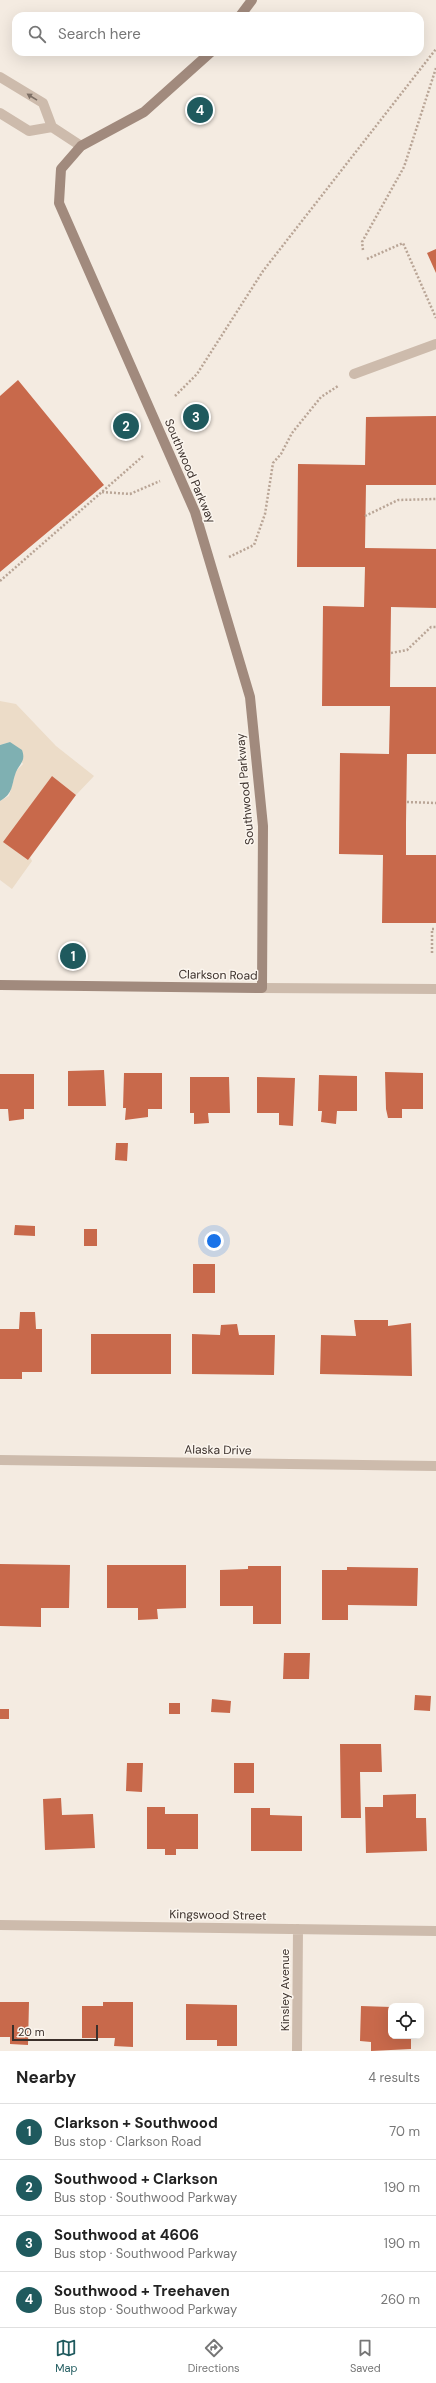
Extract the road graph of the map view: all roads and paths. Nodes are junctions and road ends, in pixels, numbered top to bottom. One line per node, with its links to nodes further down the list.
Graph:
1 (252, 0): 2 (street)
2 (243, 12)
3 (436, 49): 15 (path)
4 (207, 56): 9 (street, Southwood Parkway)
5 (436, 68): 10 (path)
6 (0, 77): 8 (street, one-way to 6)
7 (0, 113): 8 (street)
8 (52, 127): 9 (street)
9 (81, 146): 31 (street, Southwood Parkway)
10 (363, 250)
11 (367, 259): 12 (path)
12 (436, 318)
13 (436, 344): 14 (street)
14 (354, 374)
15 (175, 396)
16 (321, 397): 22 (path)
17 (143, 456): 19 (path)
18 (155, 483): 19 (path)
19 (101, 492): 23 (path)
20 (436, 499): 21 (path)
21 (365, 516)
22 (239, 554)
23 (0, 581)
24 (436, 627): 25 (path)
25 (391, 653)
26 (407, 802): 27 (path)
27 (436, 803)
28 (436, 929): 29 (path)
29 (432, 952)
30 (0, 986): 31 (street, Clarkson Road)
31 (262, 988): 32 (street, Clarkson Road)
32 (436, 989)
33 (0, 1460): 34 (street, Alaska Drive)
34 (436, 1466)
35 (0, 1925): 36 (street, Kingswood Street)
36 (298, 1929): 37 (street, Kingswood Street); 38 (street, Kinsley Avenue)
37 (436, 1931)
38 (297, 2051)

